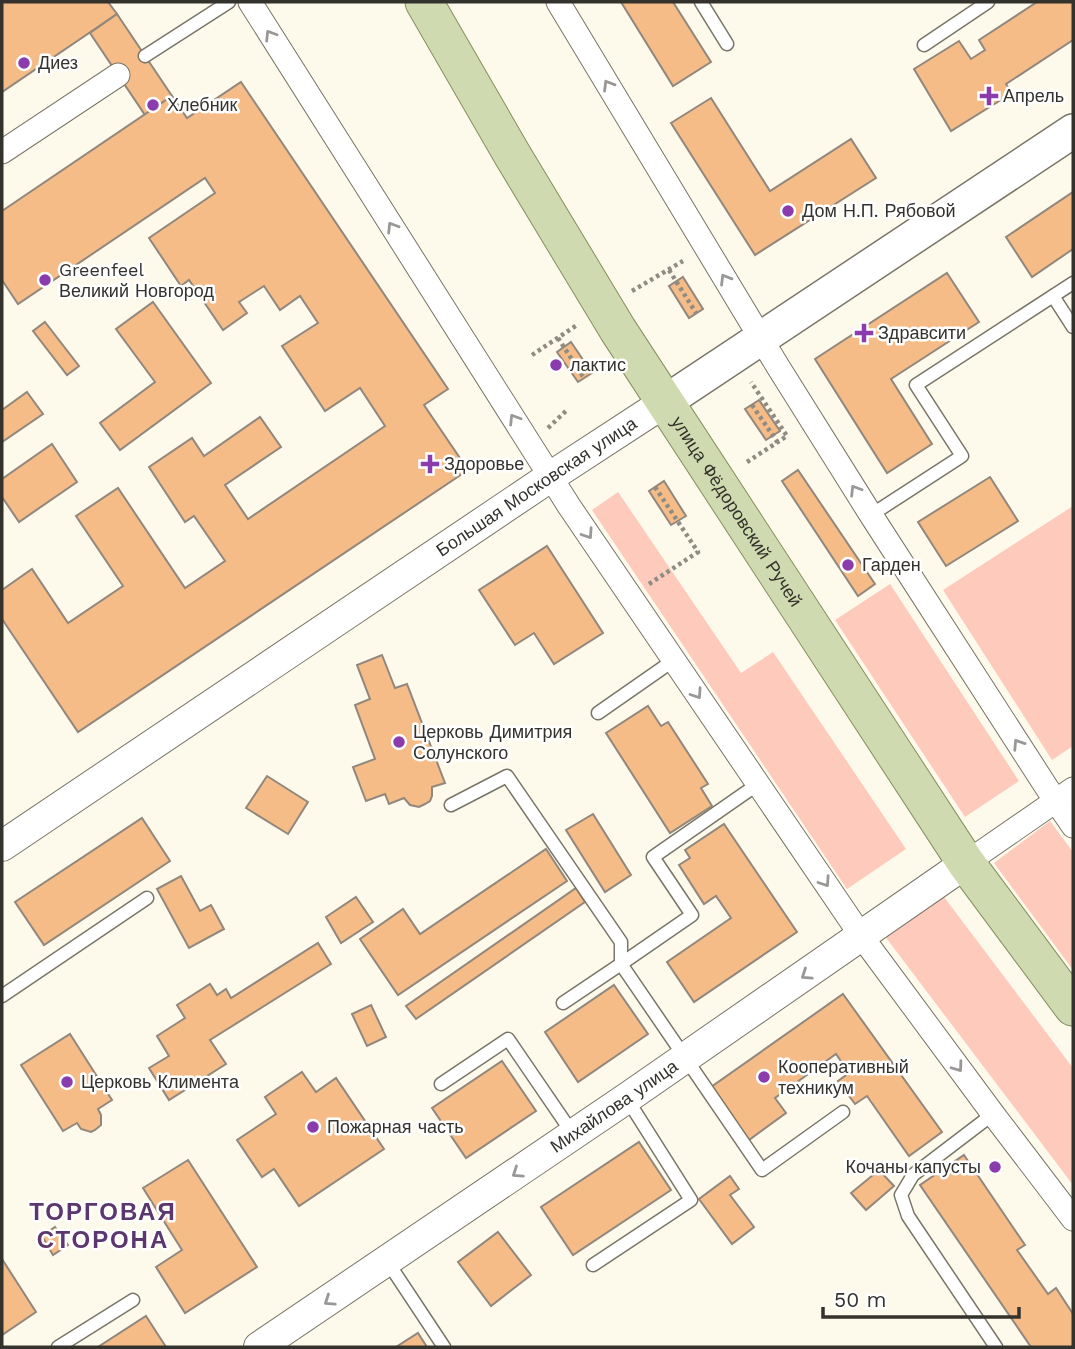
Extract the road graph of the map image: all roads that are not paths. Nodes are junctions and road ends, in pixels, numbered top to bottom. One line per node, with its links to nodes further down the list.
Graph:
1 (229, 2): 9 (lane)
2 (250, 2): 18 (street, one-way to 2)
3 (424, 2): 17 (main road, улица Фёдоровский Ручей)
4 (701, 2): 7 (lane)
5 (988, 2): 8 (lane)
6 (561, 3): 16 (street, one-way to 6)
7 (727, 44)
8 (924, 45)
9 (145, 56)
10 (118, 75): 12 (street)
11 (1073, 131): 16 (main road, Большая Московская улица)
12 (2, 152)
13 (1073, 283): 14 (lane)
14 (1053, 296): 15 (lane); 19 (lane)
15 (1073, 327)
16 (760, 338): 17 (main road, Большая Московская улица); 19 (street, one-way to 16)
17 (665, 402): 18 (street, Большая Московская улица); 27 (main road, улица Фёдоровский Ручей)
18 (551, 477): 20 (street, one-way to 20); 26 (street, Большая Московская улица)
19 (871, 515): 23 (street, one-way to 19)
20 (674, 660): 21 (lane); 22 (street, one-way to 22)
21 (598, 713)
22 (758, 784): 29 (street, one-way to 29); 30 (lane)
23 (1064, 795): 25 (street); 27 (street)
24 (451, 805): 30 (lane)
25 (1073, 826)
26 (2, 846)
27 (967, 863): 29 (street, Михайлова улица); 33 (main road, улица Фёдоровский Ручей)
28 (147, 898): 31 (lane)
29 (862, 937): 34 (street, Михайлова улица, one-way to 34); 38 (street, one-way to 38)
30 (621, 964): 32 (lane); 34 (lane)
31 (2, 995)
32 (563, 1003)
33 (1073, 1007)
34 (685, 1058): 36 (street, Михайлова улица); 37 (lane)
35 (441, 1084): 39 (lane)
36 (626, 1098): 39 (street, Михайлова улица); 42 (lane)
37 (843, 1112)
38 (993, 1114): 40 (street); 47 (lane)
39 (573, 1135): 41 (street, Михайлова улица, one-way to 41)
40 (1073, 1219)
41 (387, 1261): 45 (street, Михайлова улица, one-way to 45); 46 (lane)
42 (593, 1265)
43 (133, 1300): 44 (lane)
44 (58, 1347)
45 (259, 1347)
46 (444, 1347)
47 (996, 1347)

